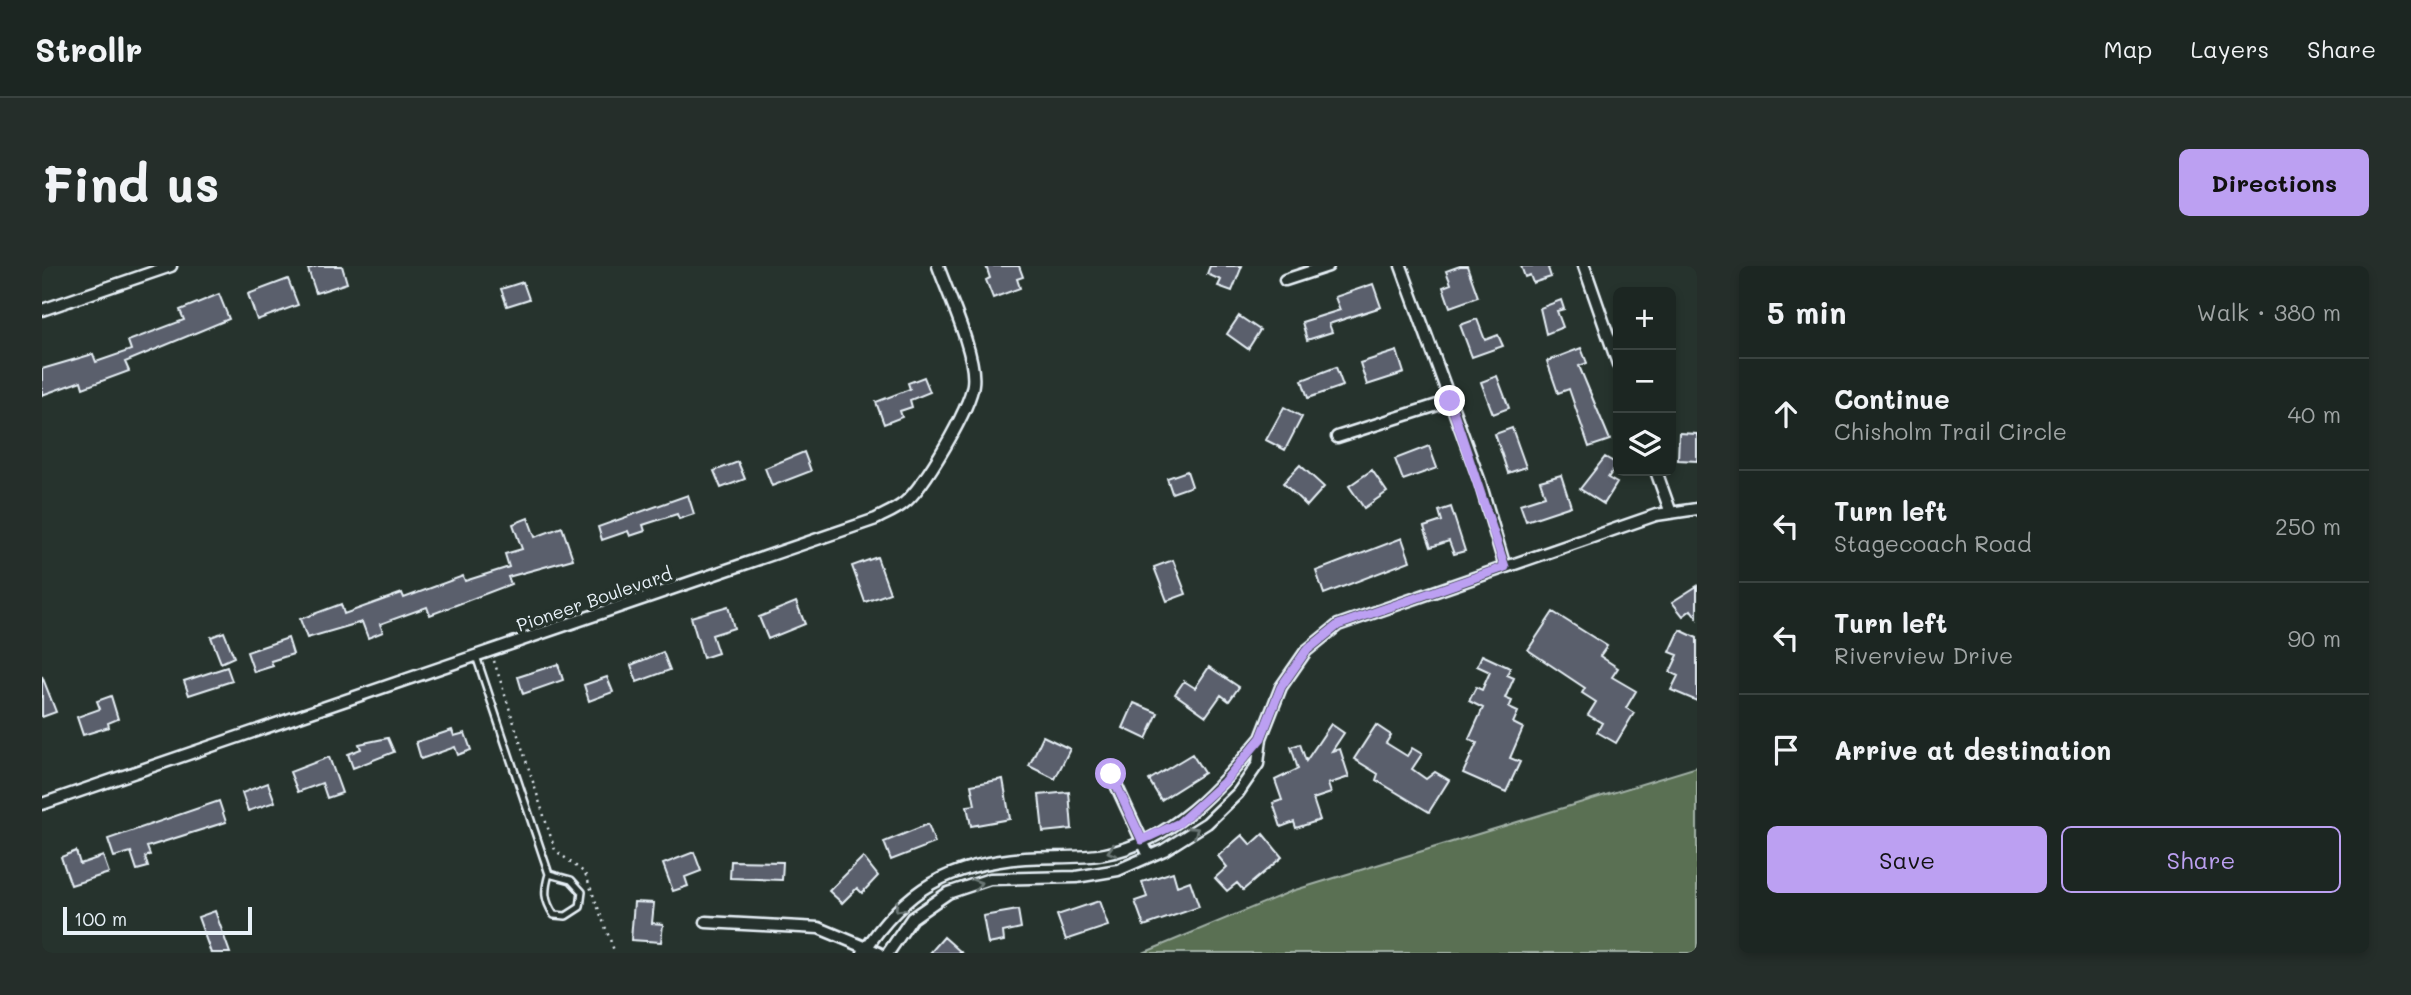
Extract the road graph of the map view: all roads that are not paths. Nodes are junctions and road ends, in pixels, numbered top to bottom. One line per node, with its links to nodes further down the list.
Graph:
1 (171, 266): 7 (street)
2 (938, 266): 15 (street, Pioneer Boulevard)
3 (1328, 266): 6 (street)
4 (1401, 266): 9 (street)
5 (1584, 266): 8 (street)
6 (1285, 280)
7 (42, 310)
8 (1613, 350)
9 (1450, 401): 10 (street); 14 (street)
10 (1337, 437)
11 (1658, 476): 13 (street)
12 (1697, 509): 13 (street)
13 (1671, 513): 14 (street)
14 (1505, 567): 16 (street)
15 (477, 660): 18 (street, Pioneer Boulevard); 21 (lane)
16 (1261, 738): 19 (street); 20 (street, one-way to 16)
17 (1111, 774): 19 (street)
18 (42, 804)
19 (1142, 840): 20 (street); 23 (street, one-way to 23)
20 (1149, 856): 25 (street, one-way to 20)
21 (549, 874): 21 (lane)
22 (706, 922): 23 (street)
23 (865, 950): 24 (street)
24 (879, 953)
25 (888, 953)

